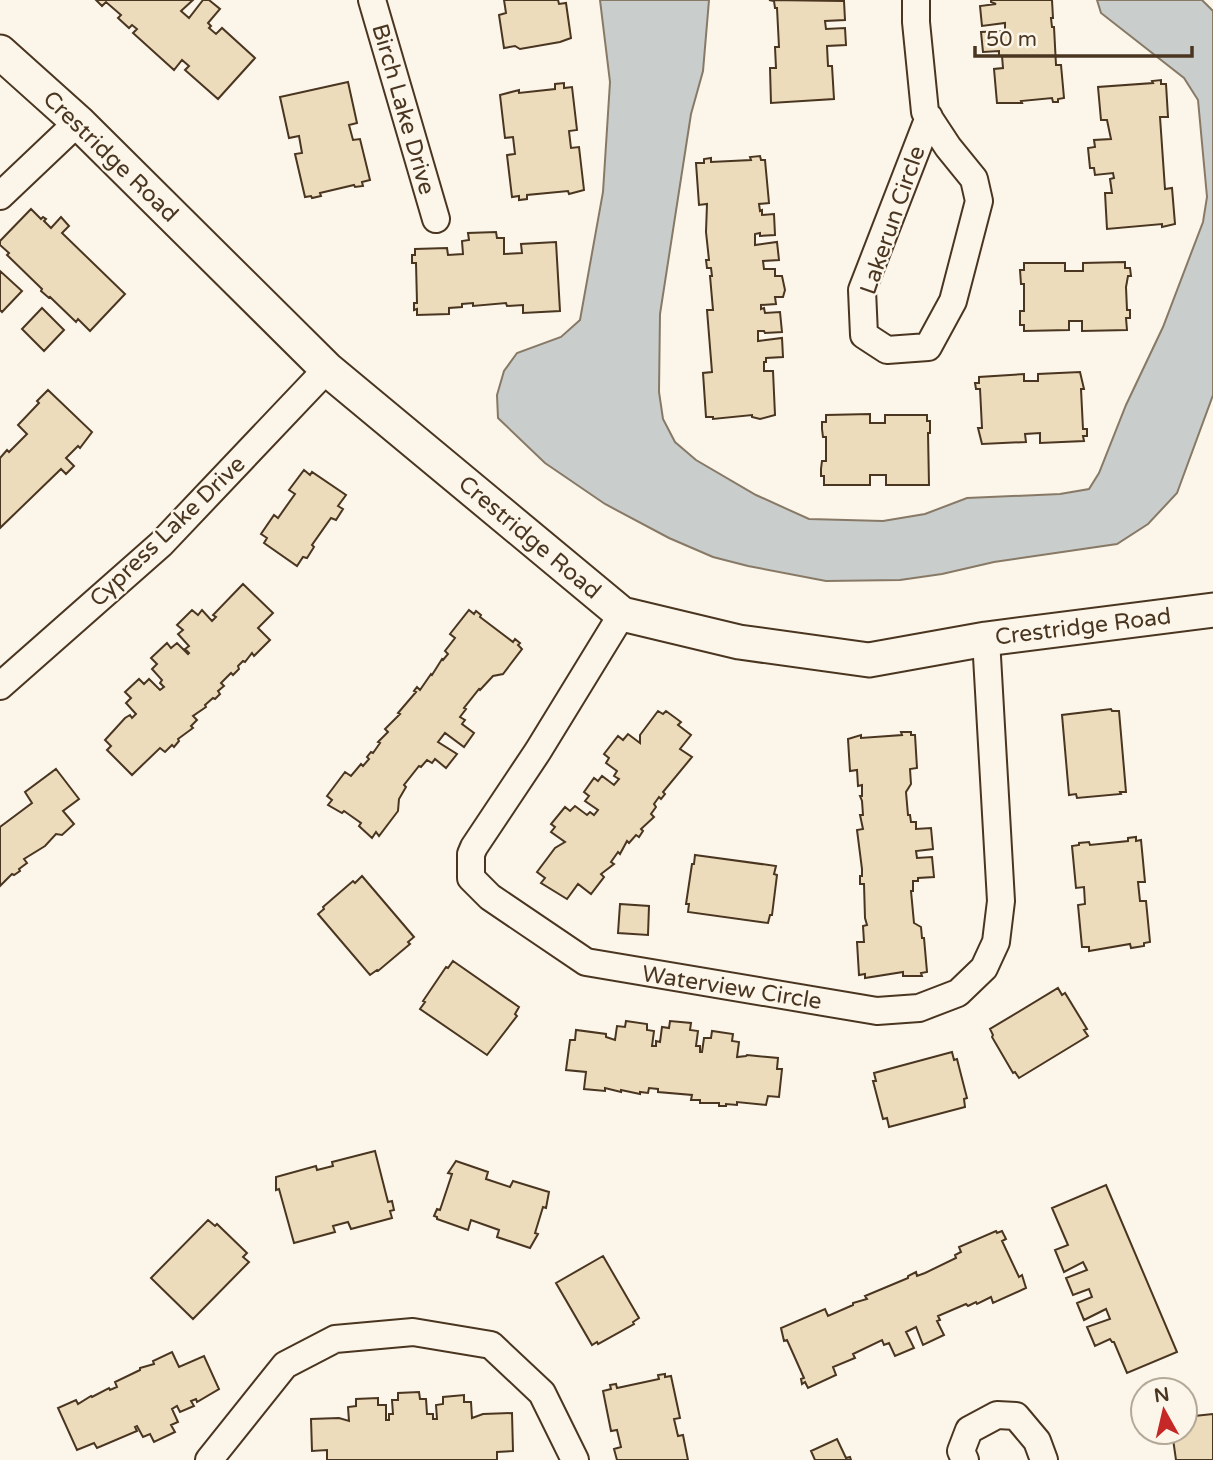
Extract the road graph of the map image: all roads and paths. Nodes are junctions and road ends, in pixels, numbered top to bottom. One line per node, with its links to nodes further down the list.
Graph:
1 (372, 0): 7 (street, Birch Lake Drive)
2 (916, 0): 4 (street, Lakerun Circle)
3 (0, 52): 5 (street, Crestridge Road)
4 (929, 117): 4 (street, Lakerun Circle)
5 (78, 122): 6 (street); 8 (street, Crestridge Road)
6 (0, 196)
7 (436, 219)
8 (327, 369): 10 (street, Crestridge Road); 12 (street, Cypress Lake Drive)
9 (1213, 610): 11 (street, Crestridge Road)
10 (622, 614): 11 (street, Crestridge Road); 11 (street, Waterview Circle)
11 (986, 639)
12 (0, 686)
13 (209, 1460): 14 (street)
14 (575, 1460)
15 (965, 1460): 16 (street)
16 (1044, 1460)

